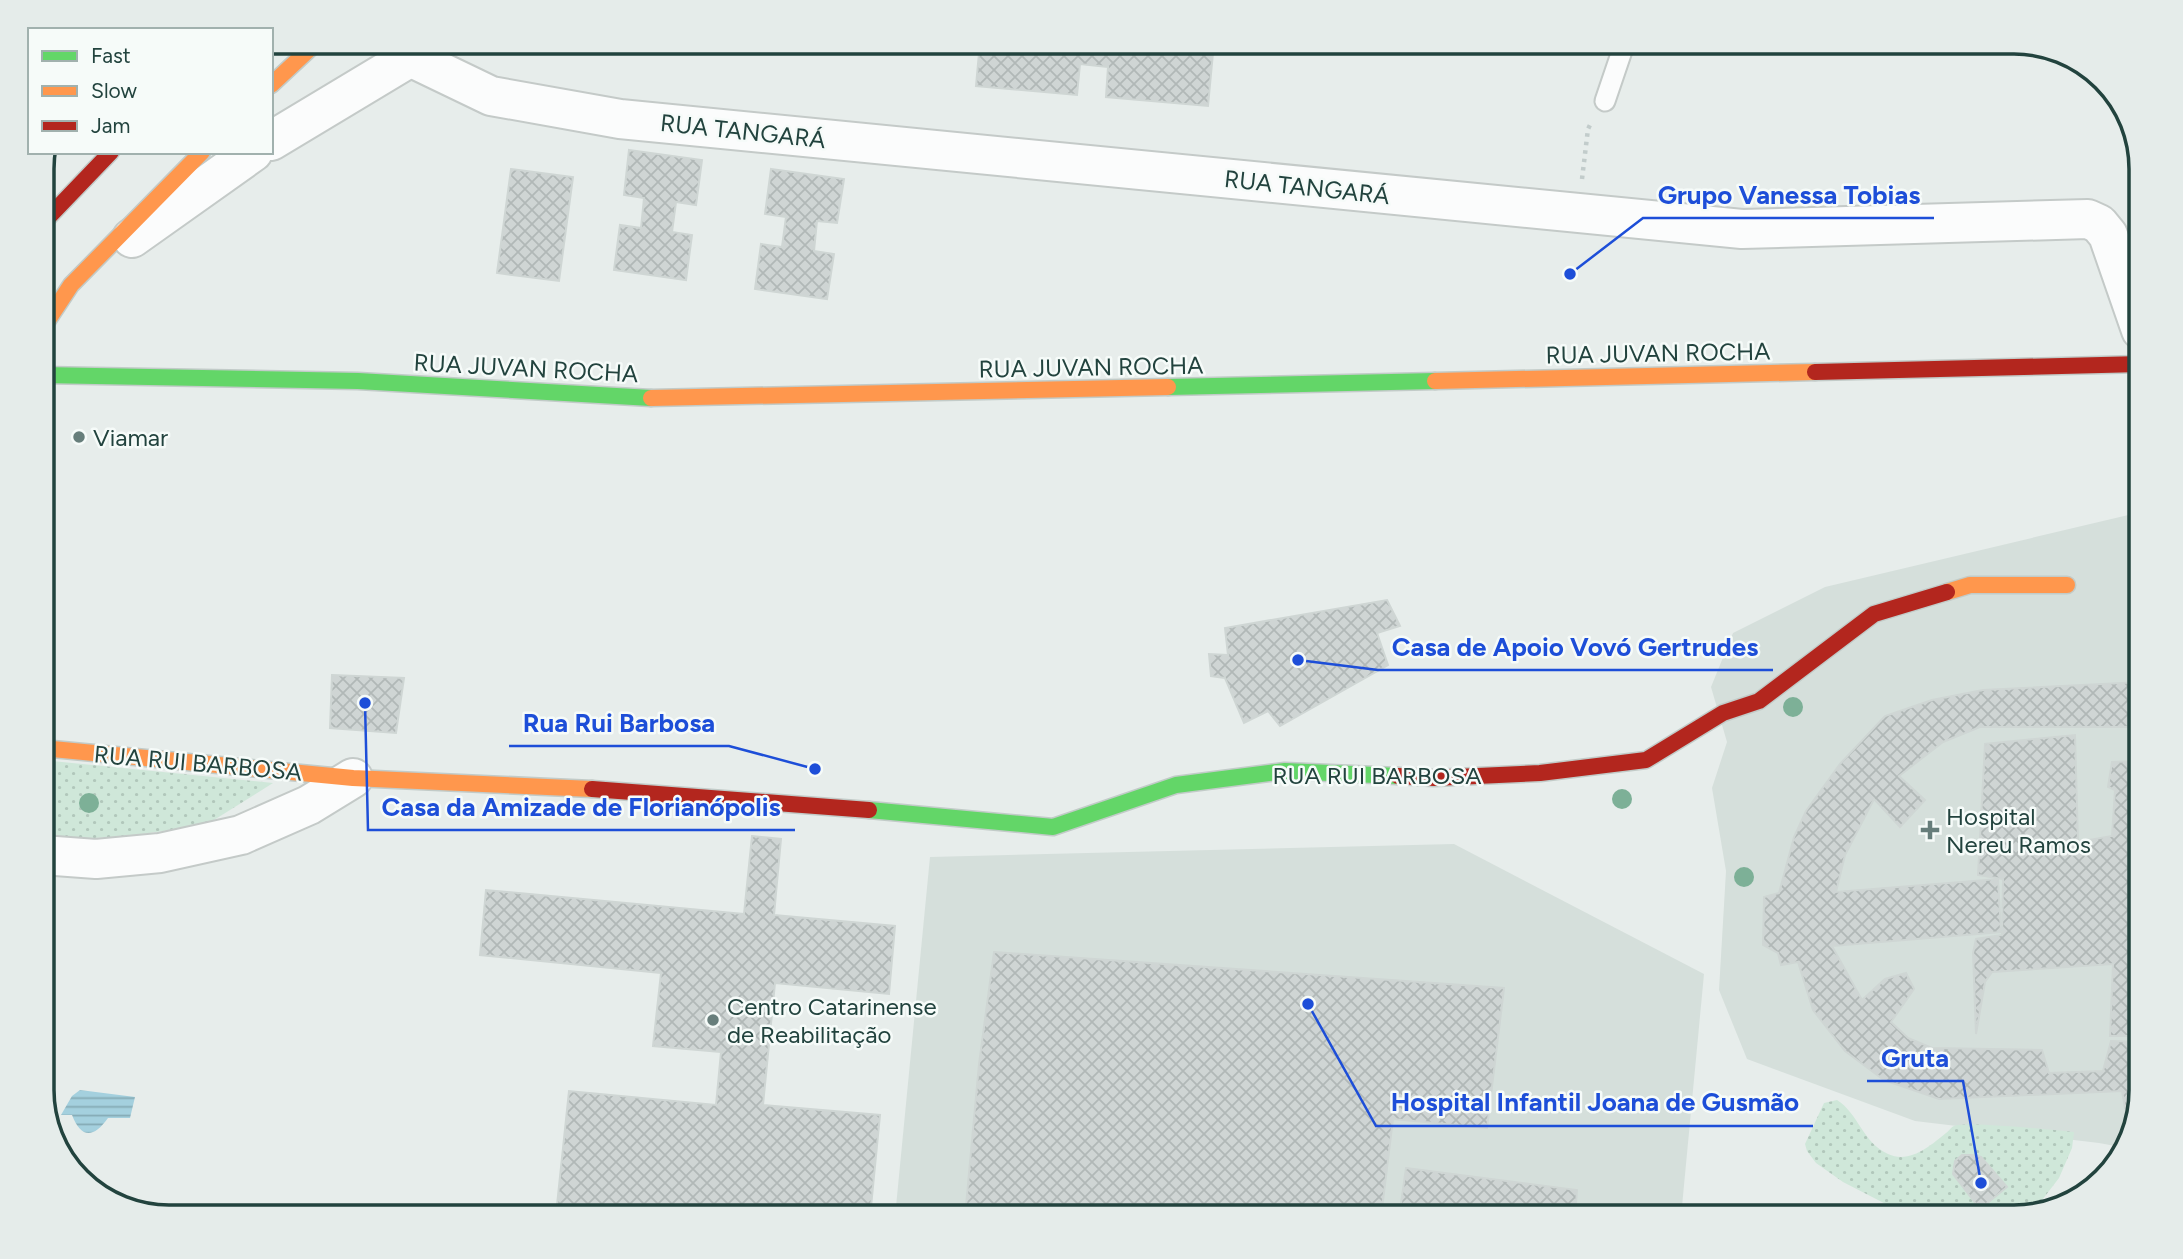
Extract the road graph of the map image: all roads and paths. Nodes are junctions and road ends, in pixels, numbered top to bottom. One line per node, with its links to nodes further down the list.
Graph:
1 (304, 54): 5 (street)
2 (417, 54): 7 (street)
3 (430, 54): 12 (street, RUA TANGARÁ)
4 (1621, 54): 6 (lane)
5 (273, 83)
6 (1605, 101): 12 (path)
7 (273, 140)
8 (109, 154): 11 (street)
9 (200, 154): 13 (street)
10 (250, 154): 13 (street)
11 (54, 211)
12 (1578, 214): 14 (street, RUA TANGARÁ)
13 (100, 254): 15 (street)
14 (2129, 295)
15 (54, 310)
16 (2129, 364): 17 (street, RUA JUVAN ROCHA)
17 (54, 375)
18 (2067, 585): 20 (street, RUA RUI BARBOSA)
19 (54, 749): 20 (street, RUA RUI BARBOSA)
20 (353, 778): 21 (street, RUA RUI BARBOSA)
21 (54, 856)

